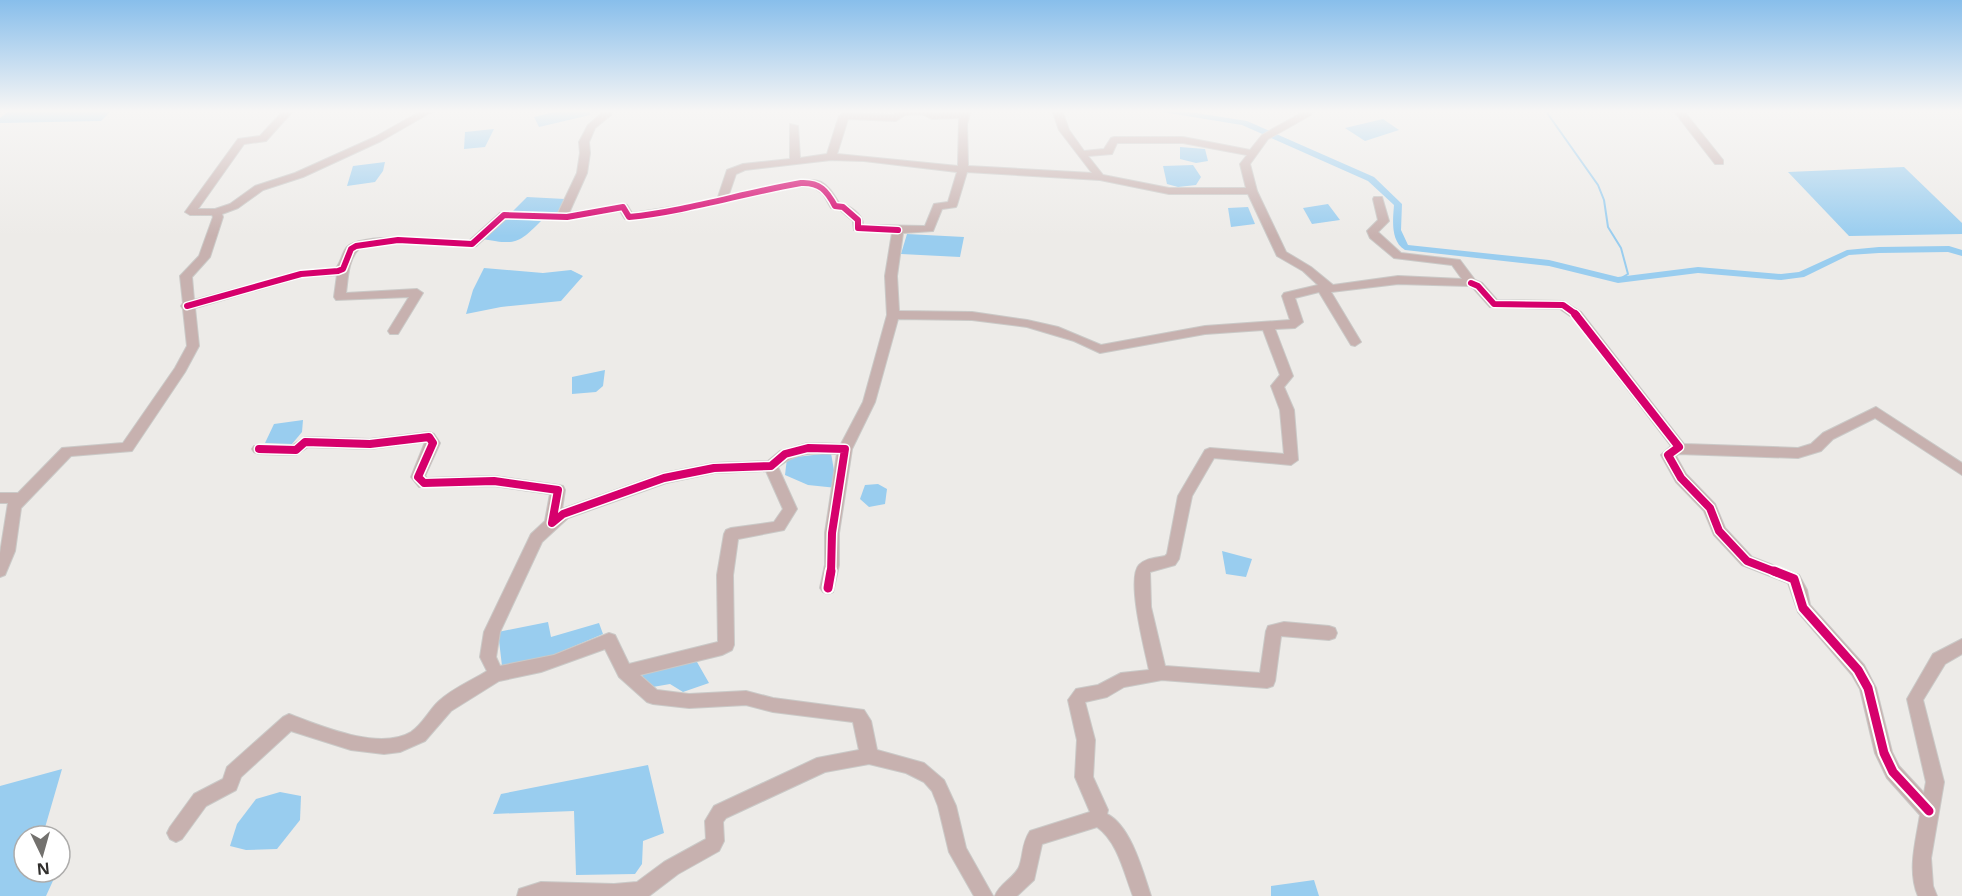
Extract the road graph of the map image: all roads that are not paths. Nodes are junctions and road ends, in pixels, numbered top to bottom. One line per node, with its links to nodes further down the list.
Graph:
1 (233, 152): 20 (street)
2 (350, 152): 20 (street)
3 (586, 152): 21 (street)
4 (794, 152): 13 (street)
5 (833, 152): 12 (street)
6 (964, 152): 15 (street)
7 (1108, 152): 11 (street)
8 (1246, 152): 10 (street)
9 (1711, 152): 14 (street)
10 (1252, 153): 17 (street)
11 (1081, 154): 16 (street)
12 (831, 157): 13 (street); 15 (street)
13 (795, 161): 19 (street)
14 (1719, 162)
15 (963, 170): 16 (street); 22 (street)
16 (1100, 177): 17 (street)
17 (1252, 191): 25 (street)
18 (1378, 199): 24 (street)
19 (721, 202): 21 (street); 22 (street)
20 (216, 212): 26 (street)
21 (562, 217): 23 (street)
22 (898, 230): 27 (street)
23 (343, 269): 26 (street); 29 (street)
24 (1471, 283): 25 (street); 32 (street)
25 (1324, 287): 28 (street); 30 (street)
26 (187, 306): 37 (street)
27 (893, 315): 28 (street); 31 (street)
28 (1268, 325): 44 (street)
29 (394, 332)
30 (1355, 342)
31 (845, 449): 34 (street); 40 (street)
32 (1678, 449): 35 (street); 47 (street)
33 (259, 450): 38 (street)
34 (771, 466): 38 (street); 43 (street)
35 (1962, 470)
36 (0, 498): 37 (street)
37 (21, 498): 39 (street)
38 (552, 523): 45 (street)
39 (0, 571)
40 (828, 588)
41 (1329, 633): 44 (street)
42 (1962, 646): 47 (street)
43 (625, 672): 45 (street); 46 (street)
44 (1158, 673): 48 (street)
45 (496, 674): 49 (street)
46 (869, 756): 50 (street); 51 (street)
47 (1929, 811): 54 (street)
48 (1098, 818): 52 (street); 53 (street)
49 (176, 833)
50 (526, 896)
51 (984, 896)
52 (1004, 896)
53 (1142, 896)
54 (1928, 896)

